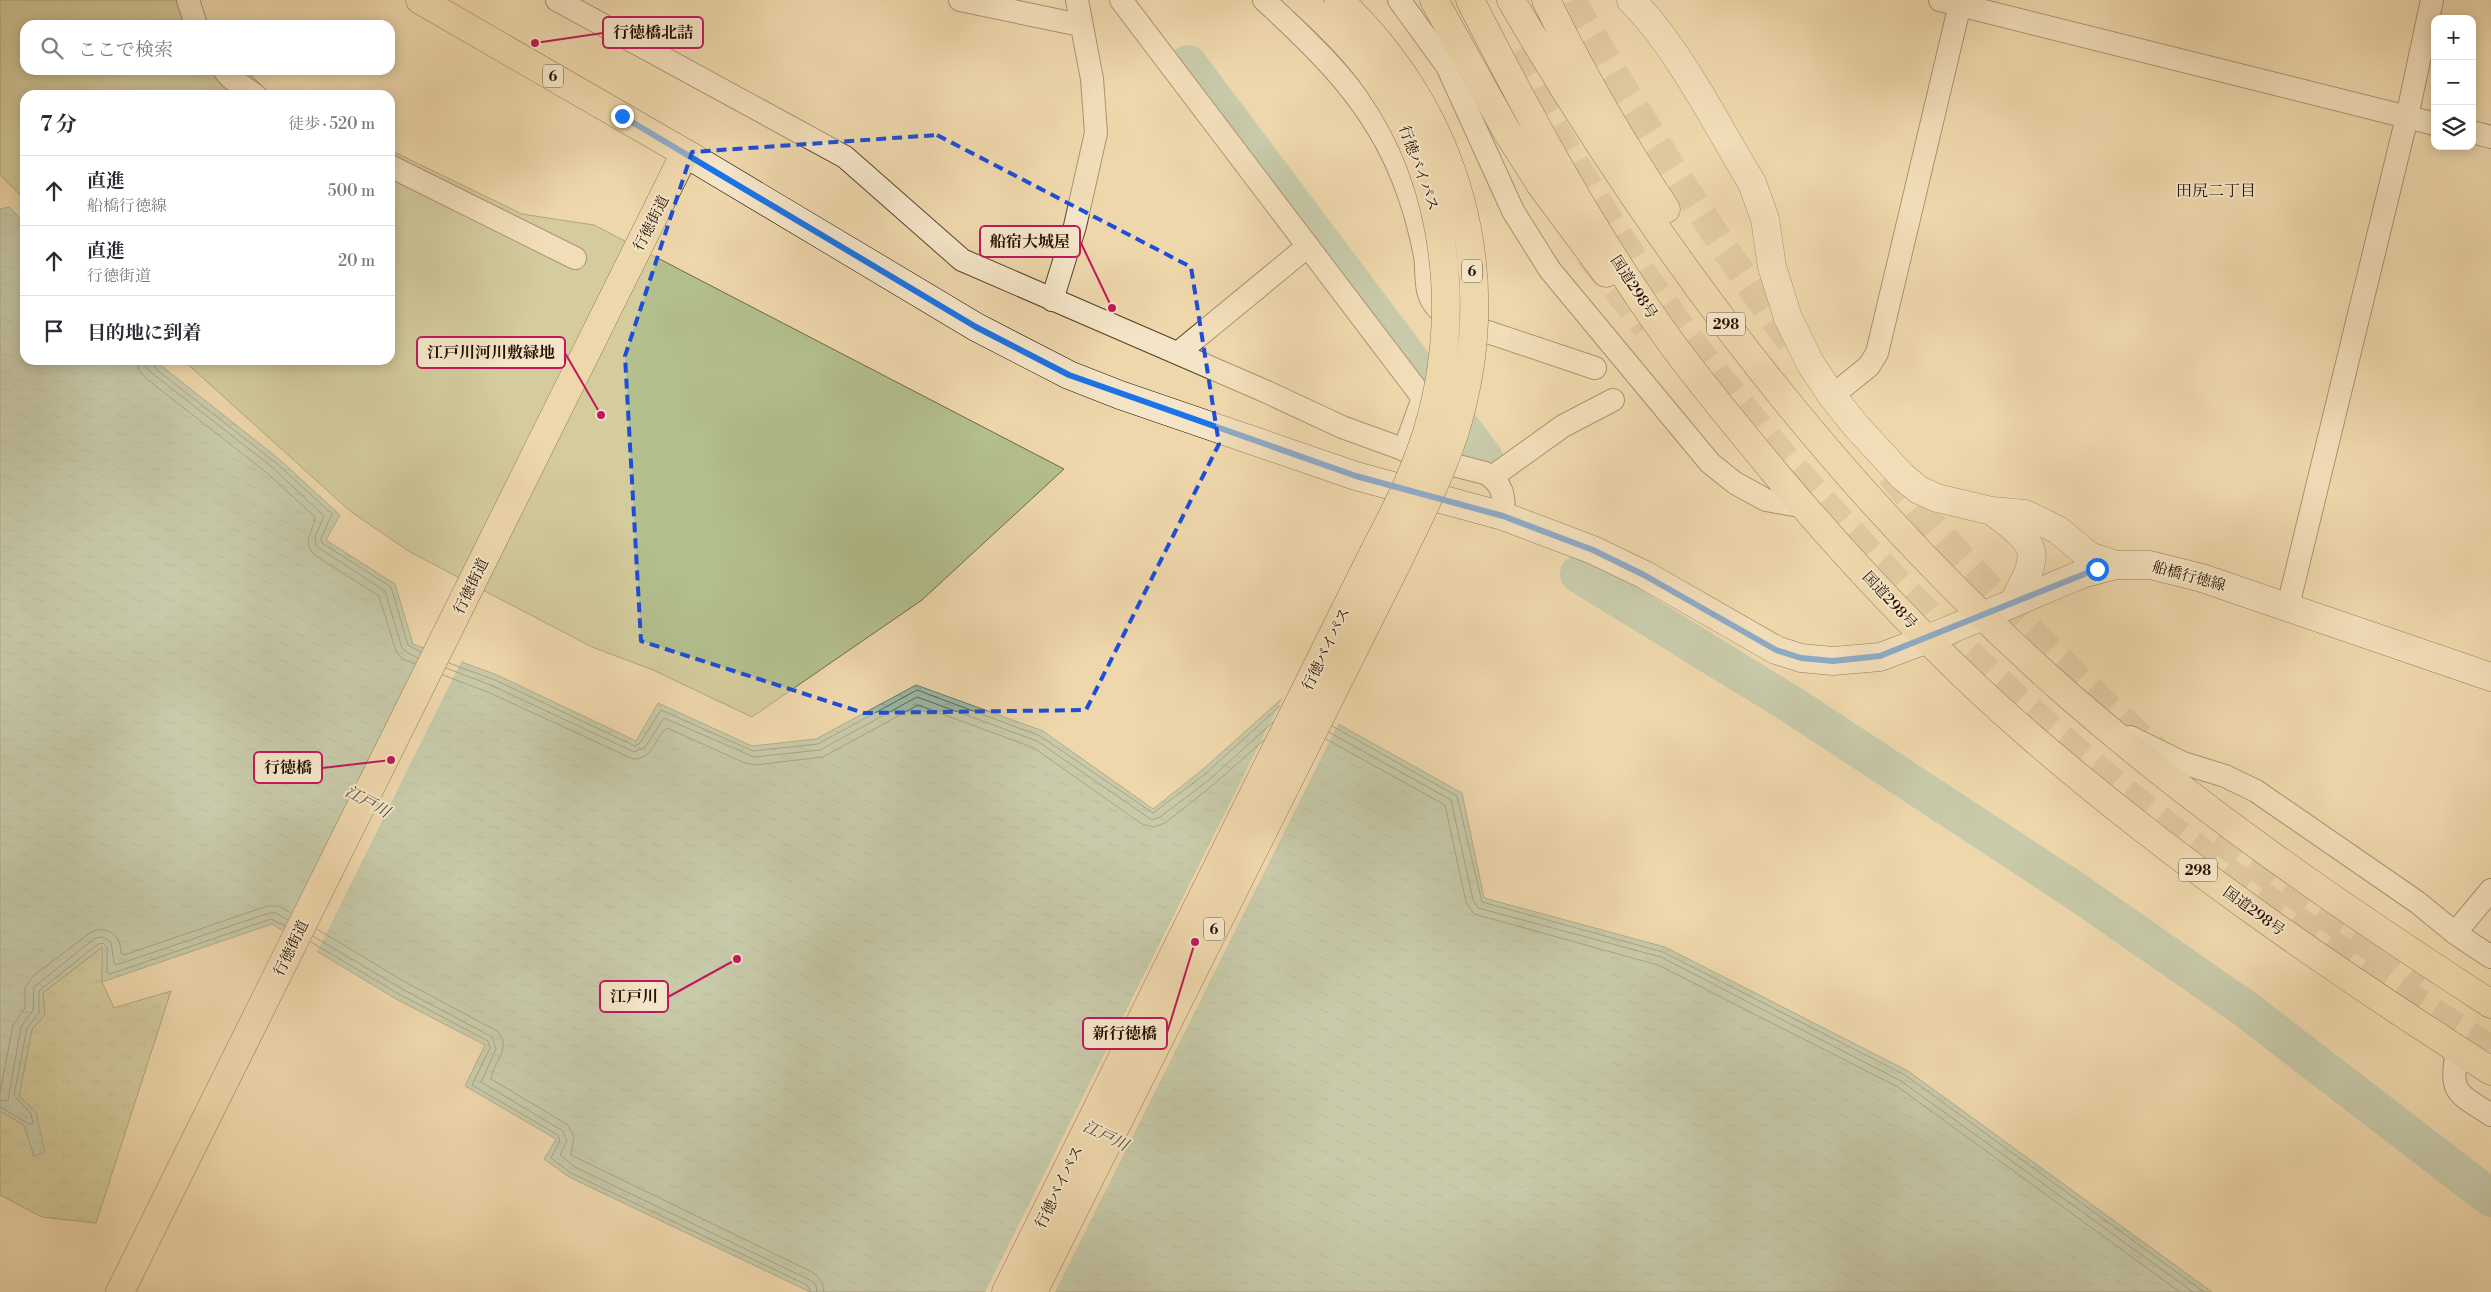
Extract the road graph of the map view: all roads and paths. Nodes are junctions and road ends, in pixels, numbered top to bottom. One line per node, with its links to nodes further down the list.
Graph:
1 (188, 0): 19 (street)
2 (420, 0): 27 (main road, 6)
3 (558, 0): 31 (street)
4 (960, 0): 18 (street)
5 (1076, 0): 20 (street)
6 (1121, 0): 29 (street)
7 (1264, 0): 32 (street)
8 (1302, 0): 60 (main road, 行徳バイパス / 6, bridge)
9 (1339, 0): 61 (main road, 行徳バイパス / 6, bridge)
10 (1399, 0): 42 (street)
11 (1434, 0): 33 (main road, 298)
12 (1470, 0): 33 (main road, 国道298号 / 298)
13 (1512, 0): 36 (main road, 298)
14 (1546, 0): 36 (main road, 298)
15 (1630, 0): 37 (main road)
16 (2432, 0): 23 (street)
17 (1953, 2): 23 (street); 37 (street)
18 (1017, 6): 20 (street)
19 (194, 20)
20 (1080, 25): 31 (street)
21 (228, 75): 22 (street)
22 (248, 90)
23 (2406, 117): 24 (street); 47 (street)
24 (2431, 123)
25 (2476, 133): 26 (street)
26 (2491, 137)
27 (685, 153): 44 (main road, 船橋行徳線); 59 (main road, 行徳街道)
28 (395, 168): 30 (street)
29 (1308, 246): 34 (street); 39 (street)
30 (575, 258)
31 (1052, 300): 34 (street)
32 (1458, 322): 35 (street); 40 (street)
33 (1672, 344): 42 (main road, 国道298号 / 298)
34 (1178, 353): 39 (street)
35 (1595, 368)
36 (1772, 383): 48 (main road, 298)
37 (1832, 396): 43 (main road)
38 (1613, 400): 41 (street)
39 (1404, 450): 40 (street)
40 (1430, 458): 41 (street)
41 (1492, 477): 44 (street)
42 (1805, 507): 49 (main road, 国道298号 / 298)
43 (1992, 511): 45 (main road); 46 (main road)
44 (1503, 516): 49 (main road, 船橋行徳線)
45 (2116, 565): 46 (main road, 船橋行徳線); 47 (main road, 船橋行徳線)
46 (2013, 603): 48 (main road, 船橋行徳線)
47 (2288, 606): 50 (main road, 船橋行徳線)
48 (1983, 615): 49 (main road, 船橋行徳線); 51 (main road, 298)
49 (1928, 639): 56 (main road, 国道298号 / 298)
50 (2491, 677)
51 (2098, 720): 53 (street); 55 (main road, 298)
52 (2491, 890): 53 (street)
53 (2455, 933): 54 (street)
54 (2491, 957)
55 (2491, 1004)
56 (2457, 1050): 57 (main road, 国道298号 / 298); 58 (street)
57 (2491, 1072)
58 (2491, 1115)
59 (120, 1292)
60 (1006, 1292)
61 (1033, 1292)

